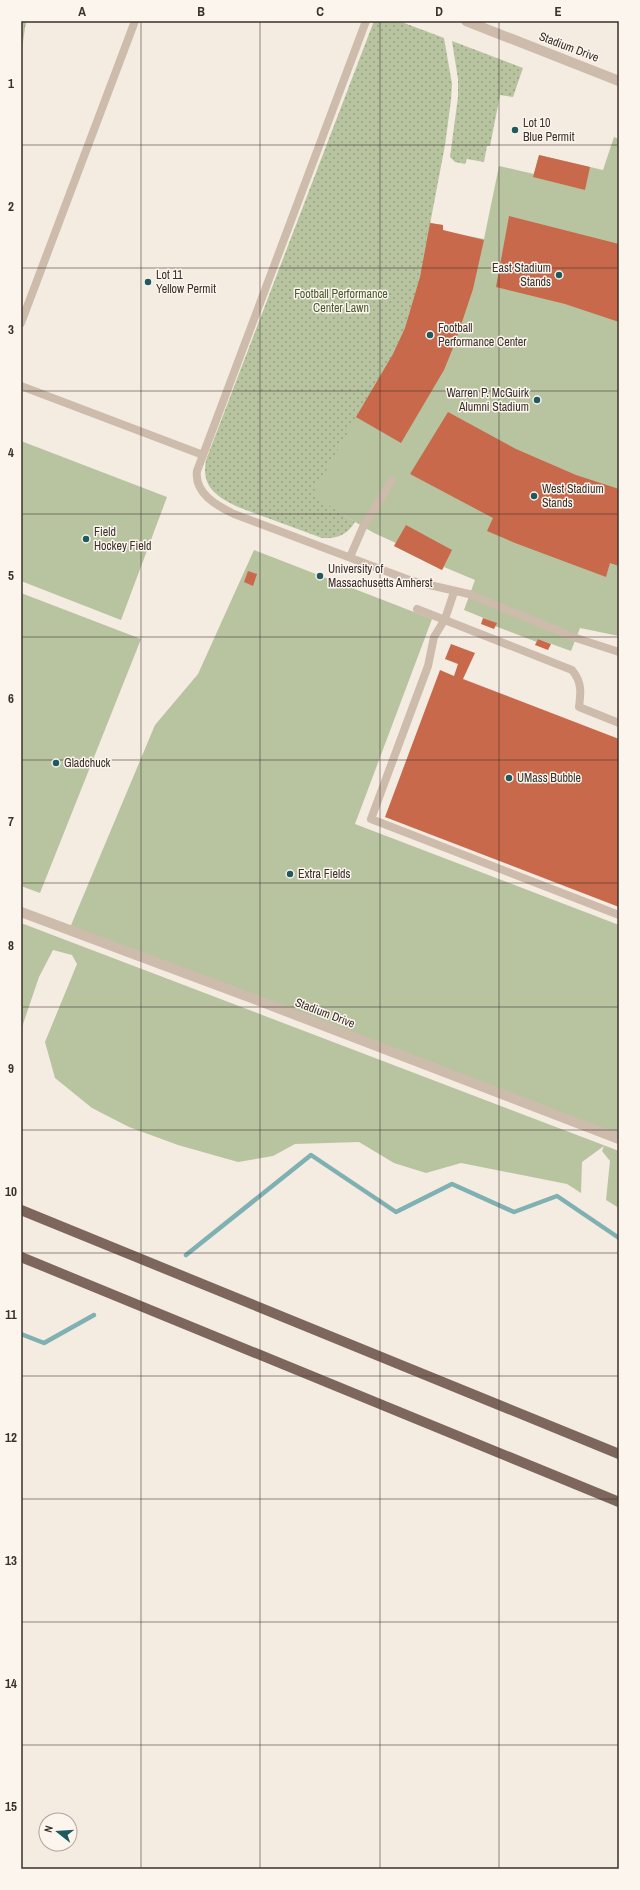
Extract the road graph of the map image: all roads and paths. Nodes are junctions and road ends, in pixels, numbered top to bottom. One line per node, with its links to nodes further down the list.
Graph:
1 (135, 21): 5 (lane)
2 (366, 21): 7 (lane)
3 (466, 21): 4 (street, Stadium Drive)
4 (619, 80)
5 (21, 323)
6 (21, 386): 7 (lane)
7 (203, 455): 9 (lane)
8 (392, 480): 9 (lane)
9 (350, 556): 10 (lane)
10 (454, 592): 12 (lane); 13 (lane)
11 (417, 609): 12 (lane)
12 (445, 619): 14 (lane); 16 (lane)
13 (619, 652)
14 (619, 723)
15 (21, 912): 17 (street, Stadium Drive)
16 (619, 915)
17 (619, 1139)
18 (21, 1210): 20 (main road)
19 (21, 1257): 21 (main road)
20 (619, 1454)
21 (619, 1502)

